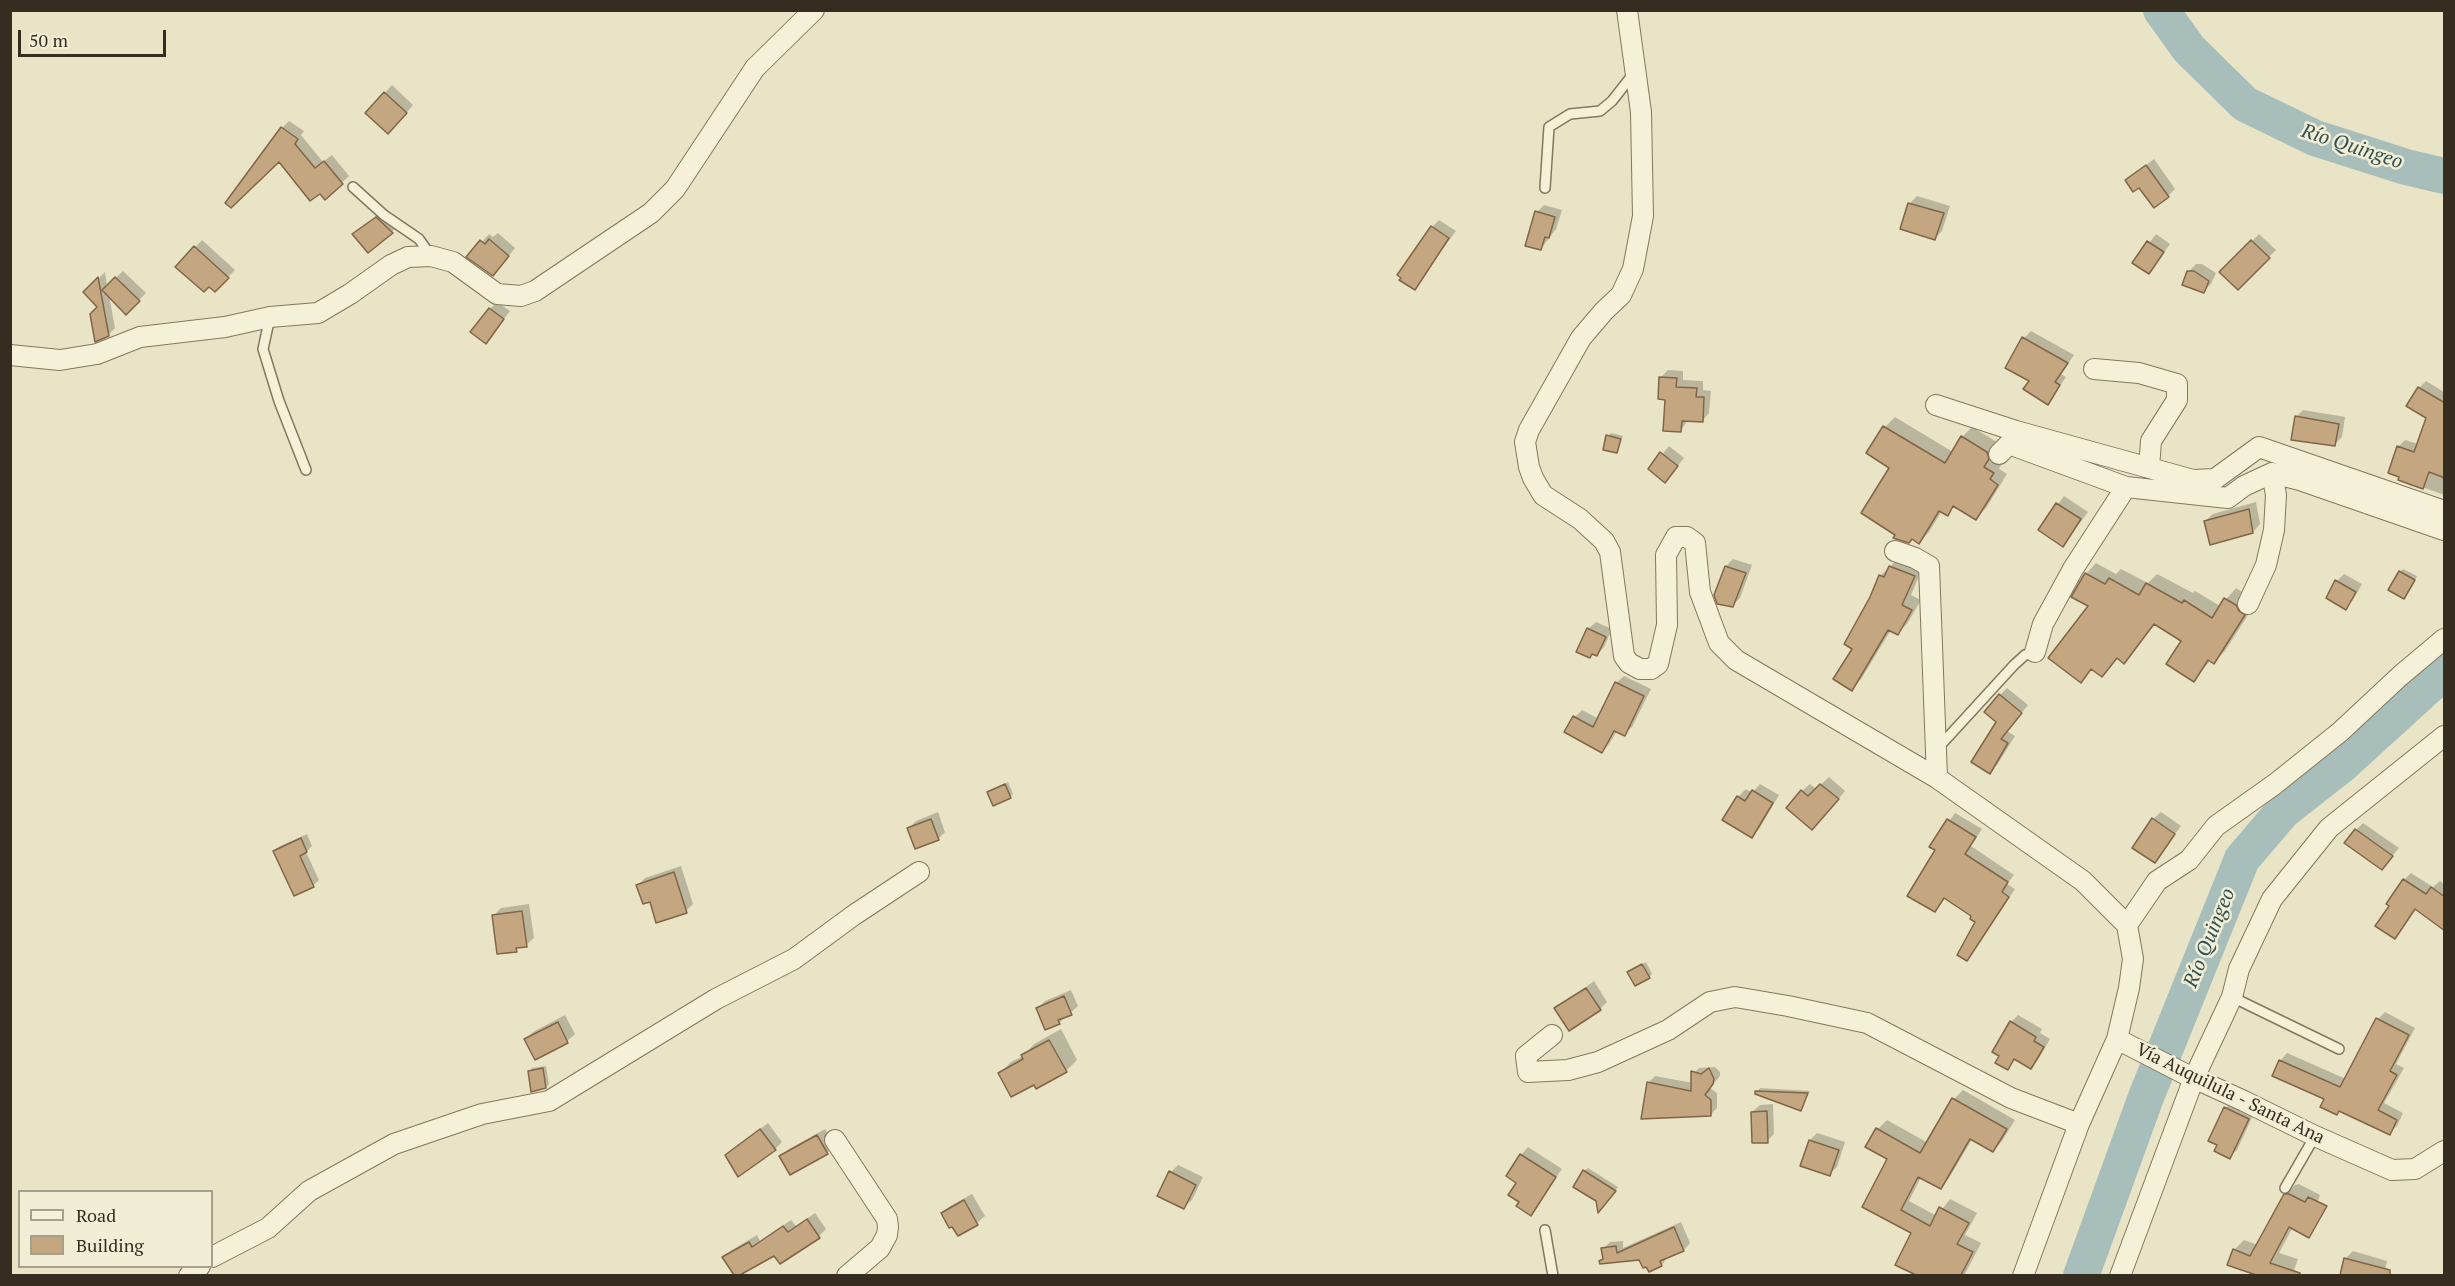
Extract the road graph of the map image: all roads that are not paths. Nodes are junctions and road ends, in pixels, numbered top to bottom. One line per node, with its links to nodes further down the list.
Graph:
1 (1627, 10): 3 (street)
2 (811, 12): 6 (street)
3 (1635, 72): 5 (lane); 24 (street)
4 (352, 187): 6 (lane)
5 (1545, 188)
6 (431, 256): 7 (street)
7 (270, 317): 8 (street); 13 (lane)
8 (10, 355)
9 (2094, 369): 12 (street)
10 (1936, 405): 12 (street)
11 (1999, 454): 15 (street)
12 (2149, 468): 16 (street)
13 (306, 470)
14 (2271, 473): 15 (street); 17 (street); 19 (street)
15 (2127, 487): 21 (street)
16 (2445, 511)
17 (2445, 530)
18 (1895, 551): 23 (street)
19 (2248, 604)
20 (2445, 639): 26 (street)
21 (2038, 654): 23 (lane)
22 (2445, 736): 27 (street)
23 (1936, 750): 24 (street)
24 (1937, 778): 26 (street)
25 (920, 872): 38 (street)
26 (2127, 925): 29 (street)
27 (2232, 997): 30 (lane); 31 (street)
28 (1552, 1035): 32 (street)
29 (2117, 1039): 31 (street, Vía Auquilula - Santa Ana); 32 (street, Vía Auquilula - Santa Ana)
30 (2339, 1049)
31 (2190, 1076): 33 (street, Vía Auquilula - Santa Ana); 42 (street)
32 (2079, 1124): 41 (street, Vía Auquilula - Santa Ana)
33 (2315, 1136): 35 (street, Vía Auquilula - Santa Ana); 36 (lane)
34 (836, 1140): 39 (street)
35 (2445, 1151)
36 (2285, 1188)
37 (1545, 1230): 40 (lane)
38 (213, 1256)
39 (847, 1275)
40 (1553, 1275)
41 (2023, 1275)
42 (2120, 1275)

